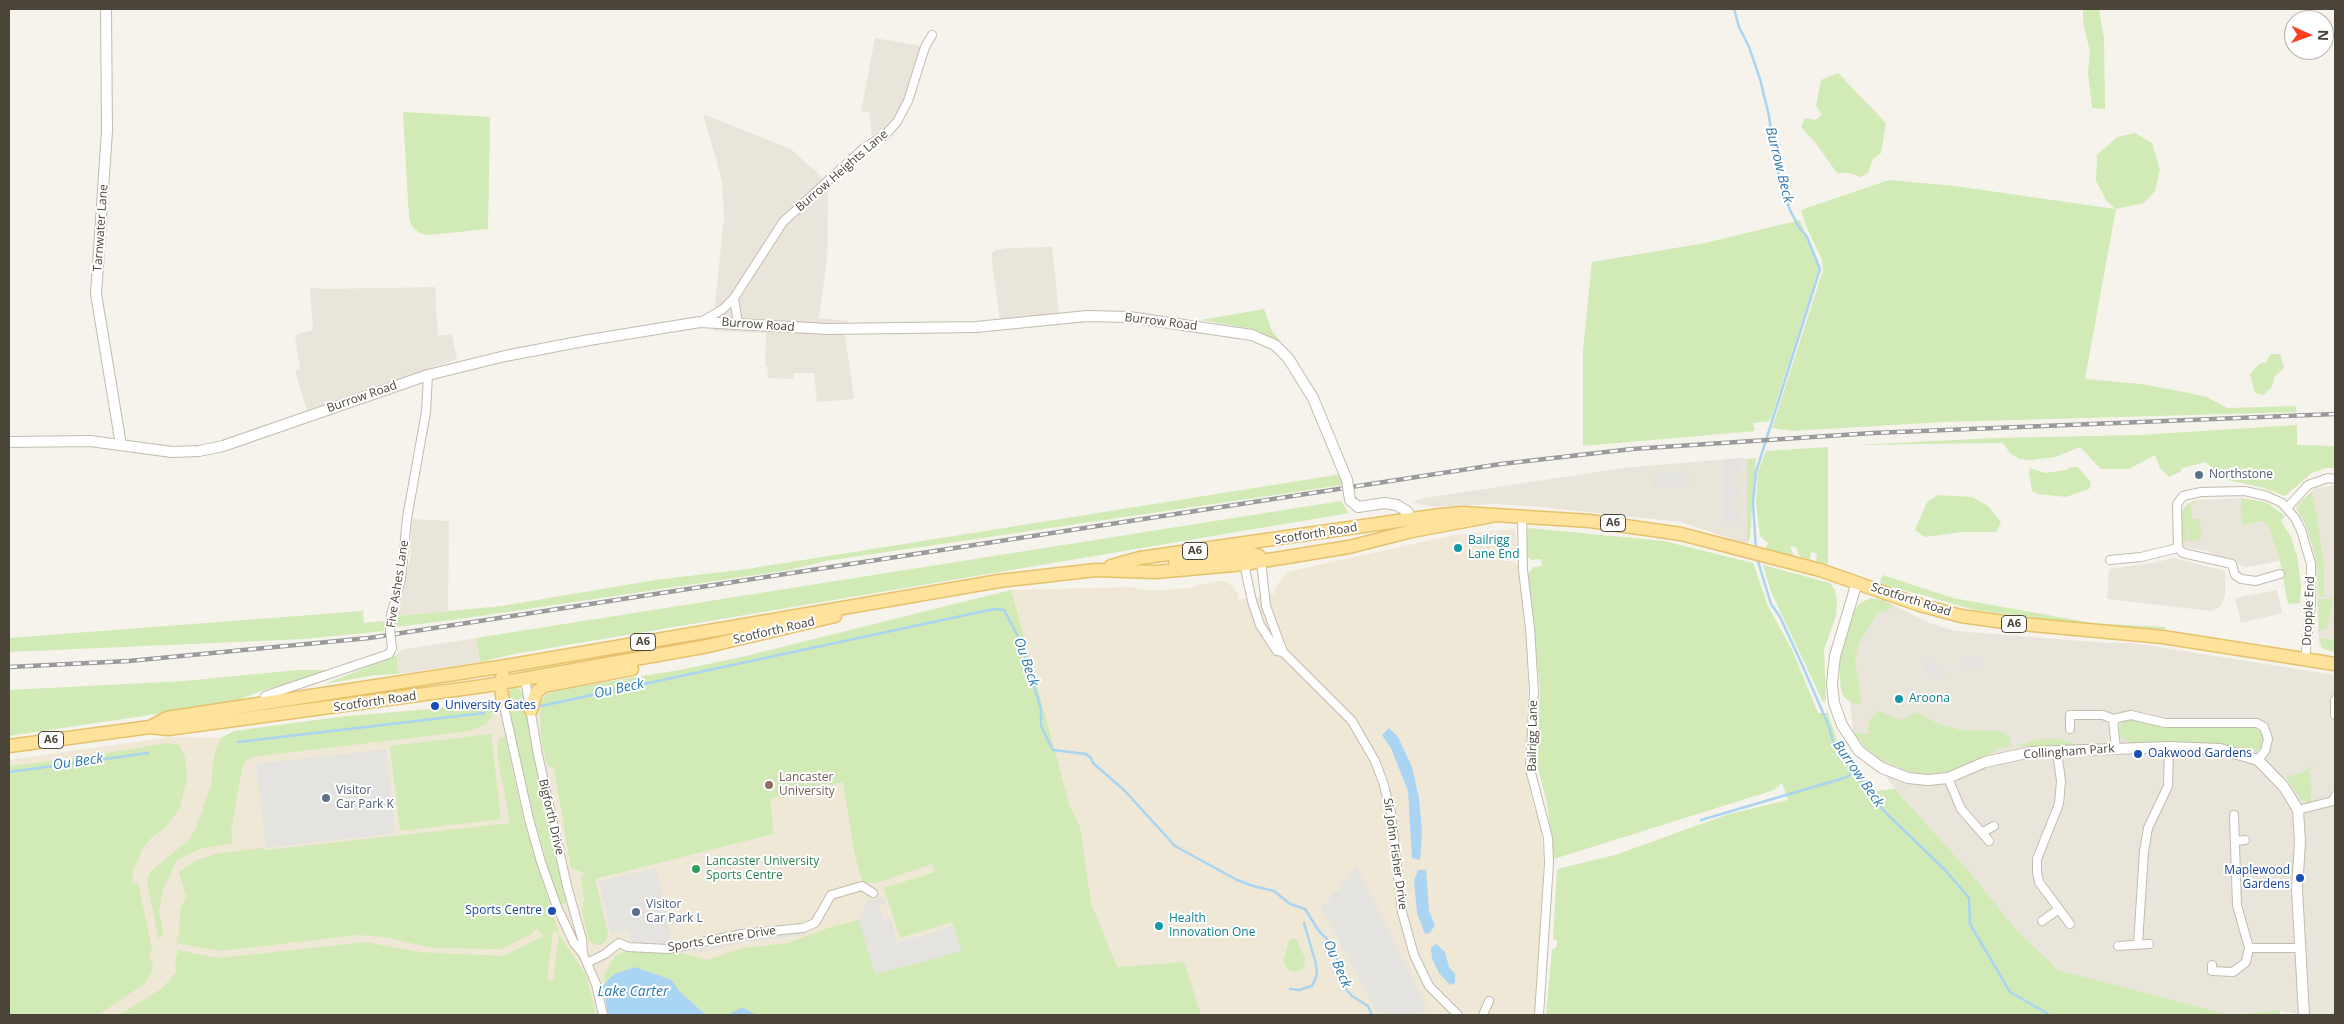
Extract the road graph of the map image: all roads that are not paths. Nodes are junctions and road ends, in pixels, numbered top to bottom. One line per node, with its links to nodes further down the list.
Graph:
1 (106, 9): 8 (street, Tarnwater Lane)
2 (932, 35): 3 (street, Burrow Heights Lane)
3 (734, 298): 4 (street, Burrow Heights Lane); 5 (street)
4 (700, 322): 5 (street, Burrow Road); 6 (street, Burrow Road)
5 (738, 323): 12 (street, Burrow Road, bridge)
6 (428, 375): 8 (street, Burrow Road); 31 (street, Five Ashes Lane, bridge)
7 (9, 442): 8 (street, Burrow Road)
8 (121, 444)
9 (2335, 479): 10 (street)
10 (2287, 508): 13 (street); 23 (street, Dropple End)
11 (1522, 516): 12 (main road, Scotforth Road / A6); 19 (main road, Scotforth Road / A6); 69 (street, Bailrigg Lane)
12 (1411, 525): 14 (main road, Scotforth Road / A6); 16 (main road, Scotforth Road / A6)
13 (2178, 548): 15 (street); 18 (street)
14 (1246, 554): 16 (main road, Scotforth Road / A6); 17 (main road, Scotforth Road / A6); 17 (main road, Scotforth Road / A6); 22 (street, Sir John Fisher Drive)
15 (2110, 560)
16 (1261, 562): 22 (street, Sir John Fisher Drive)
17 (1096, 570): 20 (main road, Scotforth Road / A6)
18 (2280, 574)
19 (1857, 582): 23 (main road, Scotforth Road / A6); 44 (street, Collingham Park)
20 (886, 601): 21 (main road, Scotforth Road / A6); 25 (main road, Scotforth Road / A6)
21 (813, 623): 26 (main road, Scotforth Road / A6); 32 (main road)
22 (1283, 652): 67 (street, Sir John Fisher Drive)
23 (2305, 659): 24 (main road, Scotforth Road / A6)
24 (2335, 664)
25 (511, 665): 26 (main road); 27 (main road); 31 (main road, Scotforth Road / A6)
26 (525, 679): 27 (main road, Scotforth Road / A6); 32 (street, Bigforth Drive)
27 (500, 683): 28 (main road, Scotforth Road / A6); 30 (main road)
28 (484, 686): 30 (main road); 31 (main road, Scotforth Road / A6)
29 (2335, 700): 34 (street)
30 (503, 702): 62 (street, Bigforth Drive)
31 (264, 710): 33 (main road, Scotforth Road / A6); 36 (main road, Scotforth Road / A6)
32 (531, 710): 62 (street, Bigforth Drive)
33 (196, 714): 36 (main road); 37 (main road, Scotforth Road / A6)
34 (2335, 715)
35 (2113, 719): 38 (street); 41 (street); 43 (street)
36 (208, 724): 37 (main road, Scotforth Road / A6)
37 (150, 727): 39 (main road, A6)
38 (2070, 729)
39 (9, 746)
40 (2169, 747): 41 (street, Collingham Park); 43 (street, Collingham Park); 57 (street)
41 (2116, 749): 42 (street, Collingham Park)
42 (2057, 751): 44 (street, Collingham Park); 54 (street)
43 (2258, 760): 46 (street, Collingham Park)
44 (1948, 778): 49 (street)
45 (2335, 800): 46 (street)
46 (2298, 810): 61 (street, Collingham Park)
47 (2234, 815): 52 (street)
48 (1994, 826): 49 (street)
49 (1983, 832): 51 (street)
50 (2245, 840): 52 (street)
51 (1989, 841)
52 (2234, 841): 60 (street)
53 (873, 893): 63 (street, Sports Centre Drive)
54 (2059, 909): 55 (street); 56 (street)
55 (2042, 922)
56 (2070, 924)
57 (2138, 944): 58 (street); 59 (street)
58 (2149, 944)
59 (2118, 946)
60 (2250, 948): 61 (street); 64 (street)
61 (2300, 948): 70 (street, Collingham Park)
62 (583, 954): 63 (street, Bigforth Drive)
63 (587, 963): 66 (street, Bigforth Drive)
64 (2212, 965)
65 (1489, 1002): 68 (street)
66 (603, 1015)
67 (1458, 1015)
68 (1483, 1015)
69 (1539, 1015)
70 (2304, 1015)

